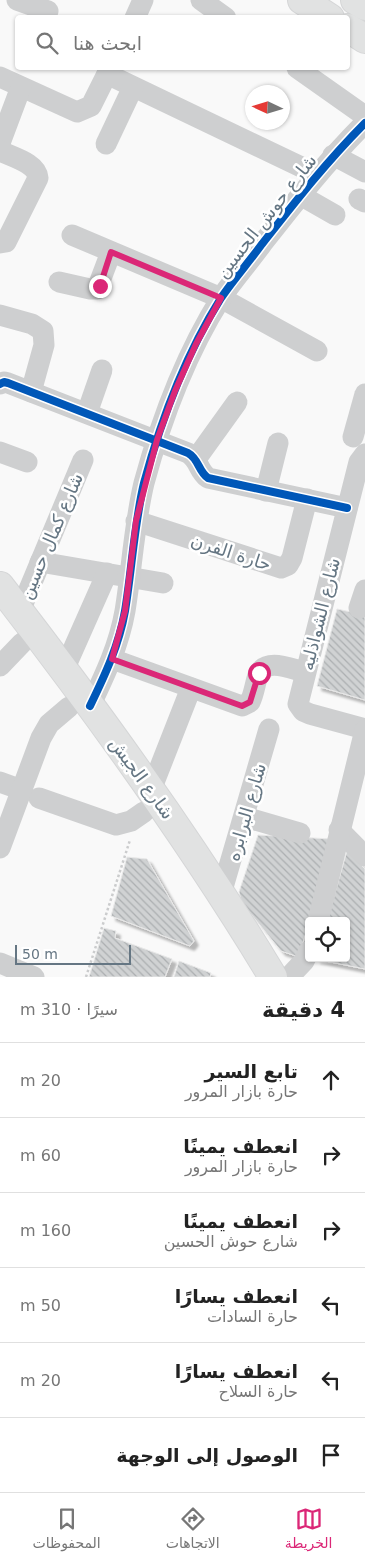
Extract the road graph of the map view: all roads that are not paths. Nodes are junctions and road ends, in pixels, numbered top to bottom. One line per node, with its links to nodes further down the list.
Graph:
1 (17, 0): 6 (street)
2 (201, 0): 7 (street)
3 (302, 0): 8 (main road)
4 (355, 0): 5 (main road)
5 (365, 6)
6 (48, 11)
7 (222, 15)
8 (325, 15)
9 (350, 29): 10 (main road)
10 (365, 39)
11 (300, 70): 19 (street)
12 (108, 71): 15 (street); 16 (street)
13 (0, 77): 14 (street)
14 (21, 87): 16 (street); 18 (street)
15 (133, 87): 17 (street); 26 (street)
16 (95, 99): 17 (street)
17 (122, 112): 22 (street)
18 (5, 113): 21 (street)
19 (365, 116)
20 (365, 123): 24 (street, شارع حوش الحسين)
21 (0, 143)
22 (106, 144)
23 (0, 151): 30 (street)
24 (333, 155): 25 (street); 26 (street, شارع حوش الحسين)
25 (365, 172)
26 (316, 174): 27 (street, شارع حوش الحسين)
27 (300, 195): 28 (street); 33 (street, شارع حوش الحسين)
28 (335, 215)
29 (72, 235): 31 (street)
30 (3, 242)
31 (111, 252): 32 (street); 33 (street)
32 (59, 282)
33 (221, 298): 35 (street); 43 (street, شارع حوش الحسين)
34 (0, 315): 38 (street)
35 (317, 351)
36 (102, 370): 41 (street)
37 (2, 383): 38 (street)
38 (30, 392): 41 (street)
39 (365, 394): 42 (street)
40 (238, 402): 47 (street)
41 (87, 413): 43 (street)
42 (352, 437)
43 (157, 440): 47 (street); 53 (street, شارع حوش الحسين)
44 (278, 443): 50 (street)
45 (0, 452): 49 (street)
46 (365, 454): 52 (street, شارع الشواذليه)
47 (196, 459): 50 (street)
48 (83, 460): 54 (street, شارع كمال حسين)
49 (27, 462)
50 (266, 491): 51 (street)
51 (307, 499): 52 (street); 53 (street, حارة الفرن)
52 (347, 508): 64 (street, شارع الشواذليه)
53 (136, 521): 56 (street, شارع حوش الحسين)
54 (40, 562): 55 (street); 59 (street, شارع كمال حسين)
55 (107, 573): 56 (street); 63 (street)
56 (128, 577): 57 (street); 61 (street, شارع حوش الحسين)
57 (164, 583)
58 (0, 586): 59 (main road, شارع الجيش)
59 (10, 612): 60 (main road, شارع الجيش); 63 (main road, شارع الجيش)
60 (22, 643): 62 (street); 66 (main road, شارع الجيش)
61 (112, 659): 65 (street); 66 (street, شارع حوش الحسين)
62 (0, 666)
63 (64, 670): 66 (main road, شارع الجيش)
64 (305, 672): 65 (street); 68 (street, شارع الشواذليه)
65 (191, 688): 71 (street)
66 (80, 707): 70 (street); 71 (main road, شارع الجيش)
67 (270, 729): 72 (street, شارع البرابره)
68 (365, 730): 74 (street)
69 (0, 782): 70 (street)
70 (30, 794): 71 (street); 73 (street)
71 (144, 806): 78 (main road, شارع الجيش); 83 (main road, شارع الجيش)
72 (245, 817): 75 (street); 78 (street, شارع البرابره)
73 (4, 824): 76 (street)
74 (339, 830): 77 (street); 79 (street)
75 (300, 832)
76 (0, 848)
77 (365, 856)
78 (221, 894): 84 (main road, شارع الجيش)
79 (319, 917)
80 (305, 957): 85 (street)
81 (0, 963): 82 (street)
82 (34, 977)
83 (256, 977)
84 (273, 977)
85 (289, 977)

